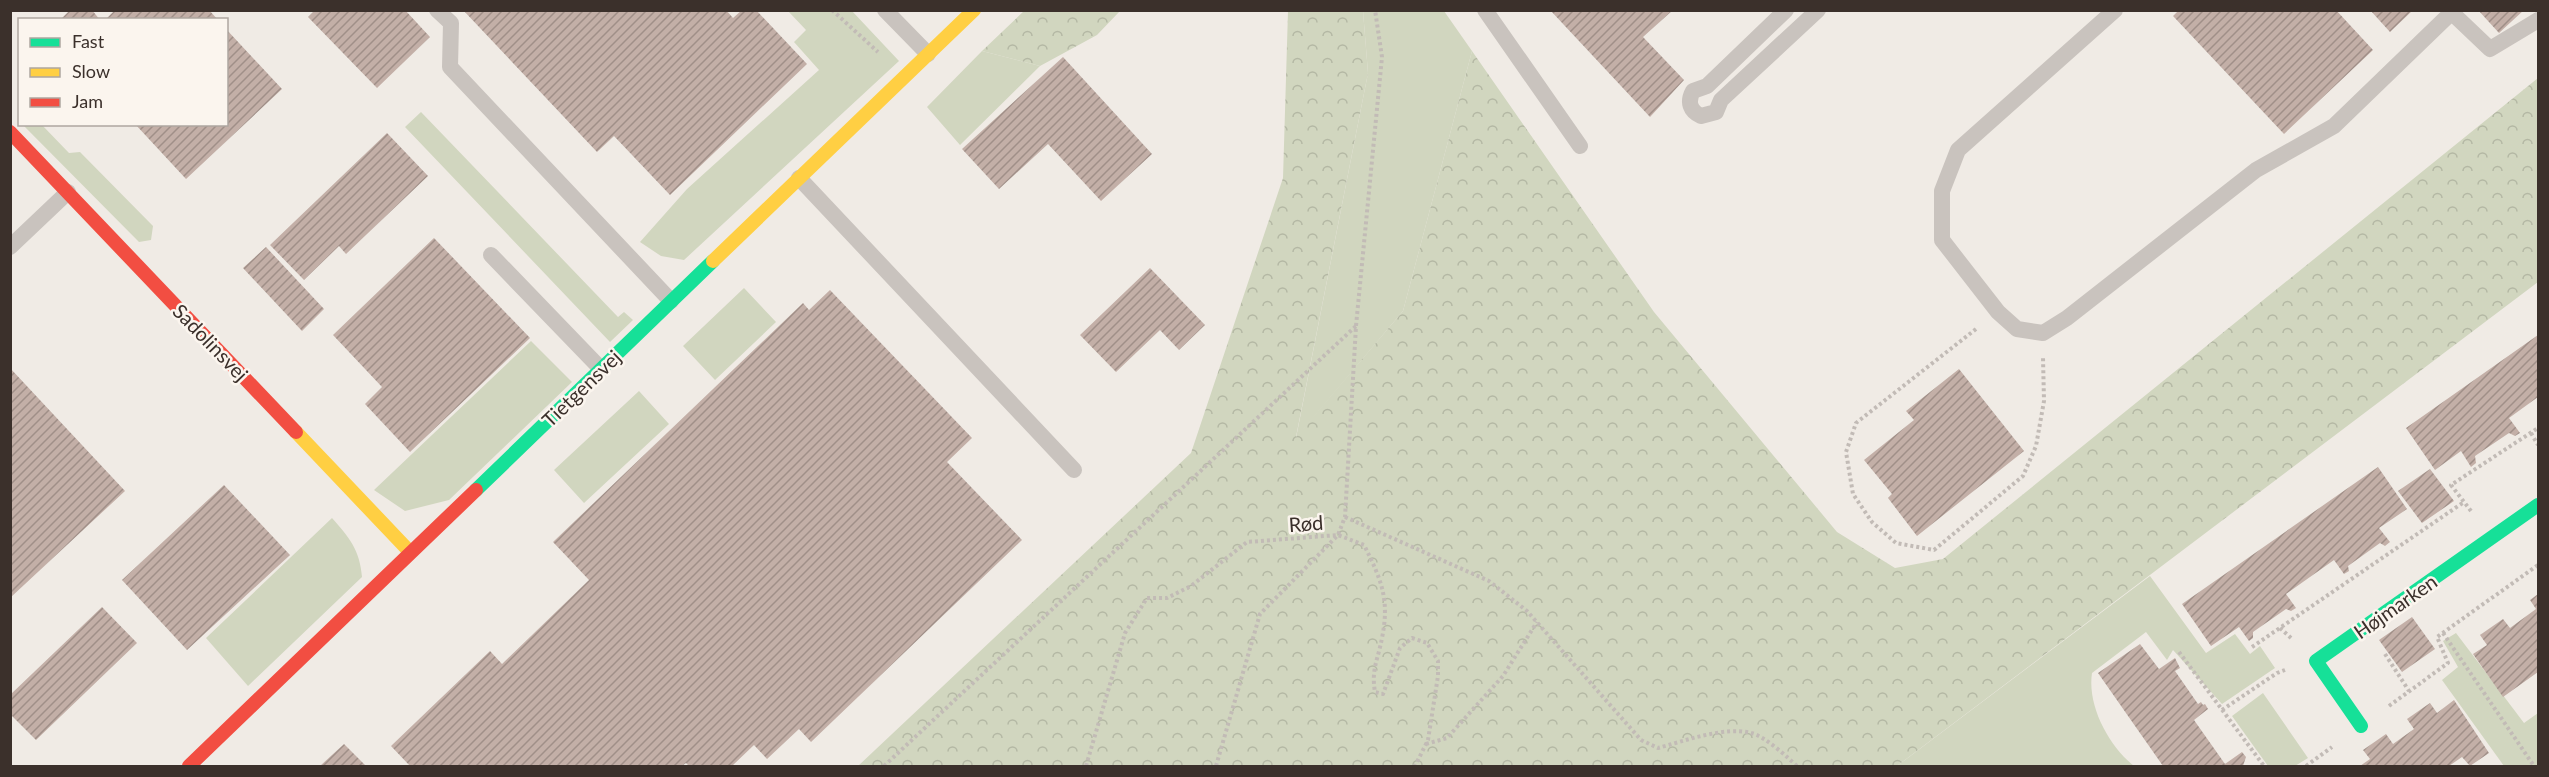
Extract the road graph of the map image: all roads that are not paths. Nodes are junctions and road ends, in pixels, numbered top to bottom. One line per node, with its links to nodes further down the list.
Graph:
1 (437, 10): 17 (lane)
2 (885, 10): 10 (lane)
3 (974, 10): 10 (street, Tietgensvej)
4 (1485, 10): 12 (lane)
5 (1786, 10): 6 (lane)
6 (1818, 10)
7 (2115, 10): 8 (lane)
8 (2450, 12): 9 (lane)
9 (2538, 20)
10 (928, 54): 13 (street, Tietgensvej)
11 (10, 132): 14 (street, Sadolinsvej)
12 (1580, 146)
13 (799, 178): 17 (street, Tietgensvej); 19 (lane)
14 (68, 192): 15 (lane); 21 (street, Sadolinsvej)
15 (10, 247)
16 (491, 255): 18 (lane)
17 (671, 301): 18 (street, Tietgensvej)
18 (601, 369): 21 (street, Tietgensvej)
19 (1074, 470)
20 (2538, 505): 22 (street, Højmarken)
21 (410, 552): 23 (street, Tietgensvej)
22 (2361, 726)
23 (189, 766)

